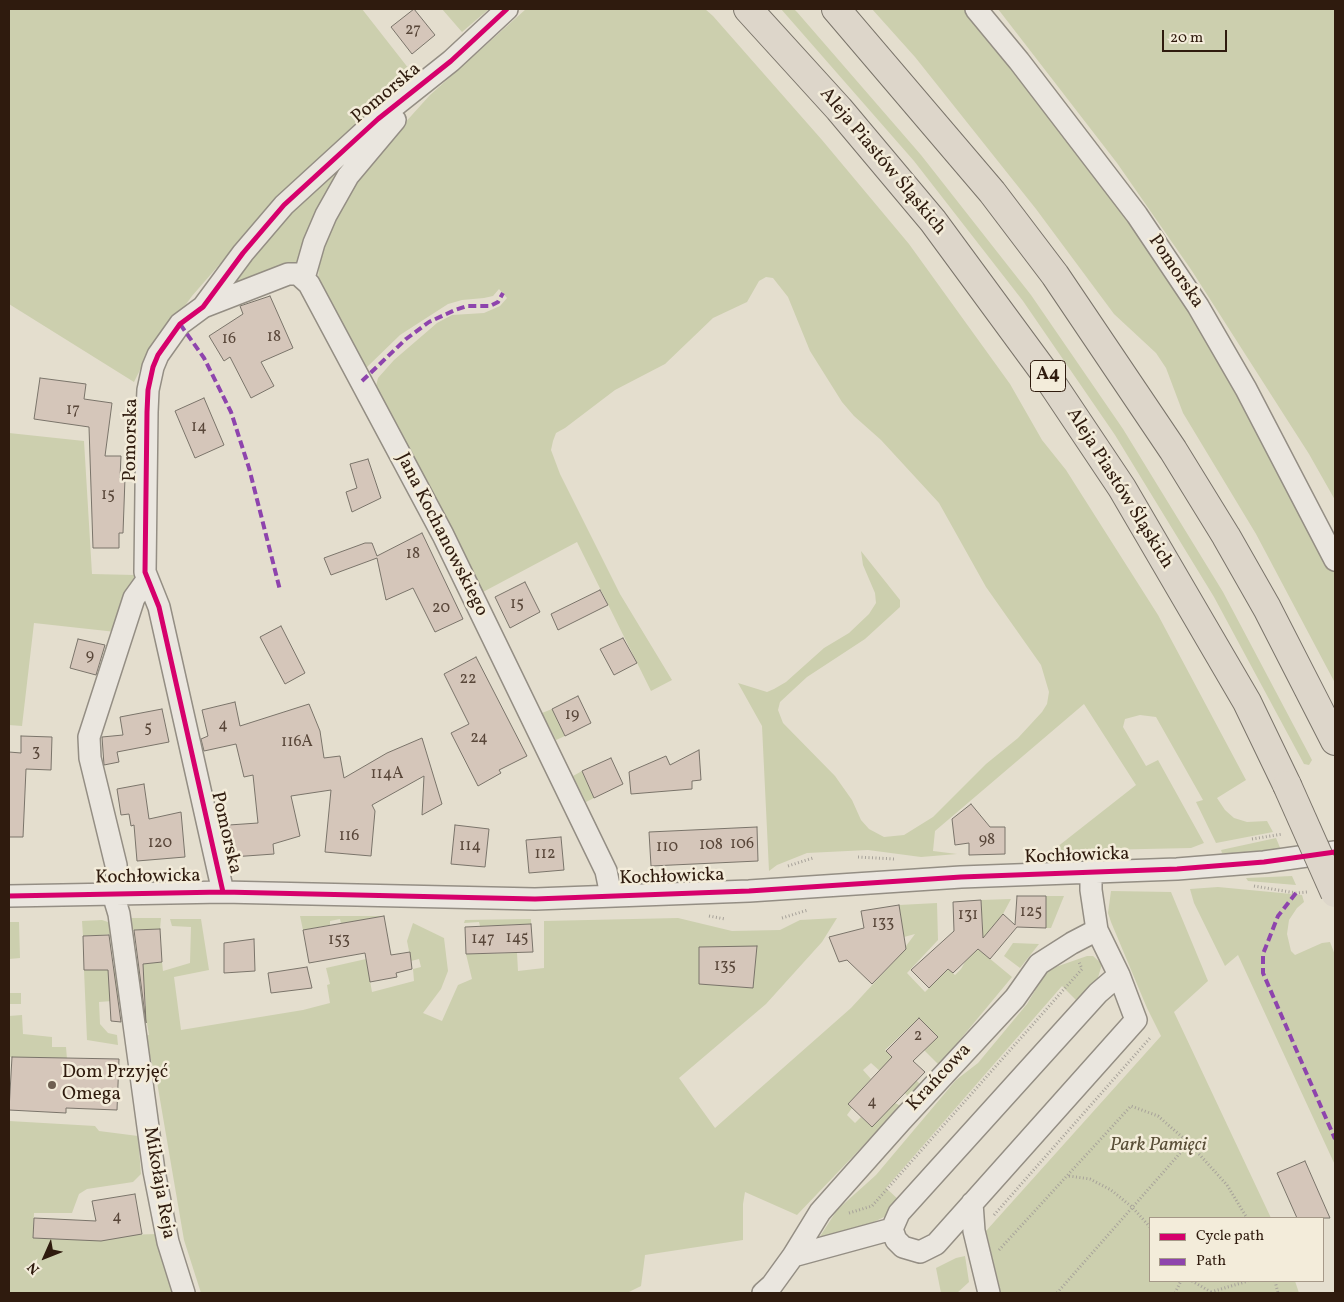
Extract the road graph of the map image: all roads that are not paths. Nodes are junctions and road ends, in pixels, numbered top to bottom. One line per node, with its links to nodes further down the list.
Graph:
1 (508, 9): 5 (street, Pomorska)
2 (748, 9): 14 (highway, Aleja Piastów Śląskich / A4, bridge)
3 (836, 9): 10 (highway)
4 (976, 9): 8 (street, Pomorska)
5 (431, 76): 6 (street); 7 (street, Pomorska)
6 (304, 278): 7 (street); 16 (street, Jana Kochanowskiego)
7 (203, 307): 9 (street, Pomorska)
8 (1335, 560)
9 (147, 580): 13 (street, Pomorska); 15 (street, Mikołaja Reja)
10 (1335, 741)
11 (1335, 852): 12 (street, Kochłowicka)
12 (1091, 870): 16 (street, Kochłowicka); 18 (street)
13 (223, 892): 15 (street, Kochłowicka); 16 (street, Kochłowicka)
14 (1335, 893)
15 (115, 894): 17 (street, Kochłowicka); 23 (street, Mikołaja Reja)
16 (611, 895)
17 (9, 896)
18 (1097, 930): 19 (street); 22 (street, Krańcowa)
19 (1119, 975): 20 (street); 21 (street)
20 (972, 1203): 21 (street); 25 (street)
21 (892, 1229): 22 (street)
22 (793, 1256): 24 (street, Krańcowa)
23 (184, 1293)
24 (763, 1293)
25 (989, 1293)

